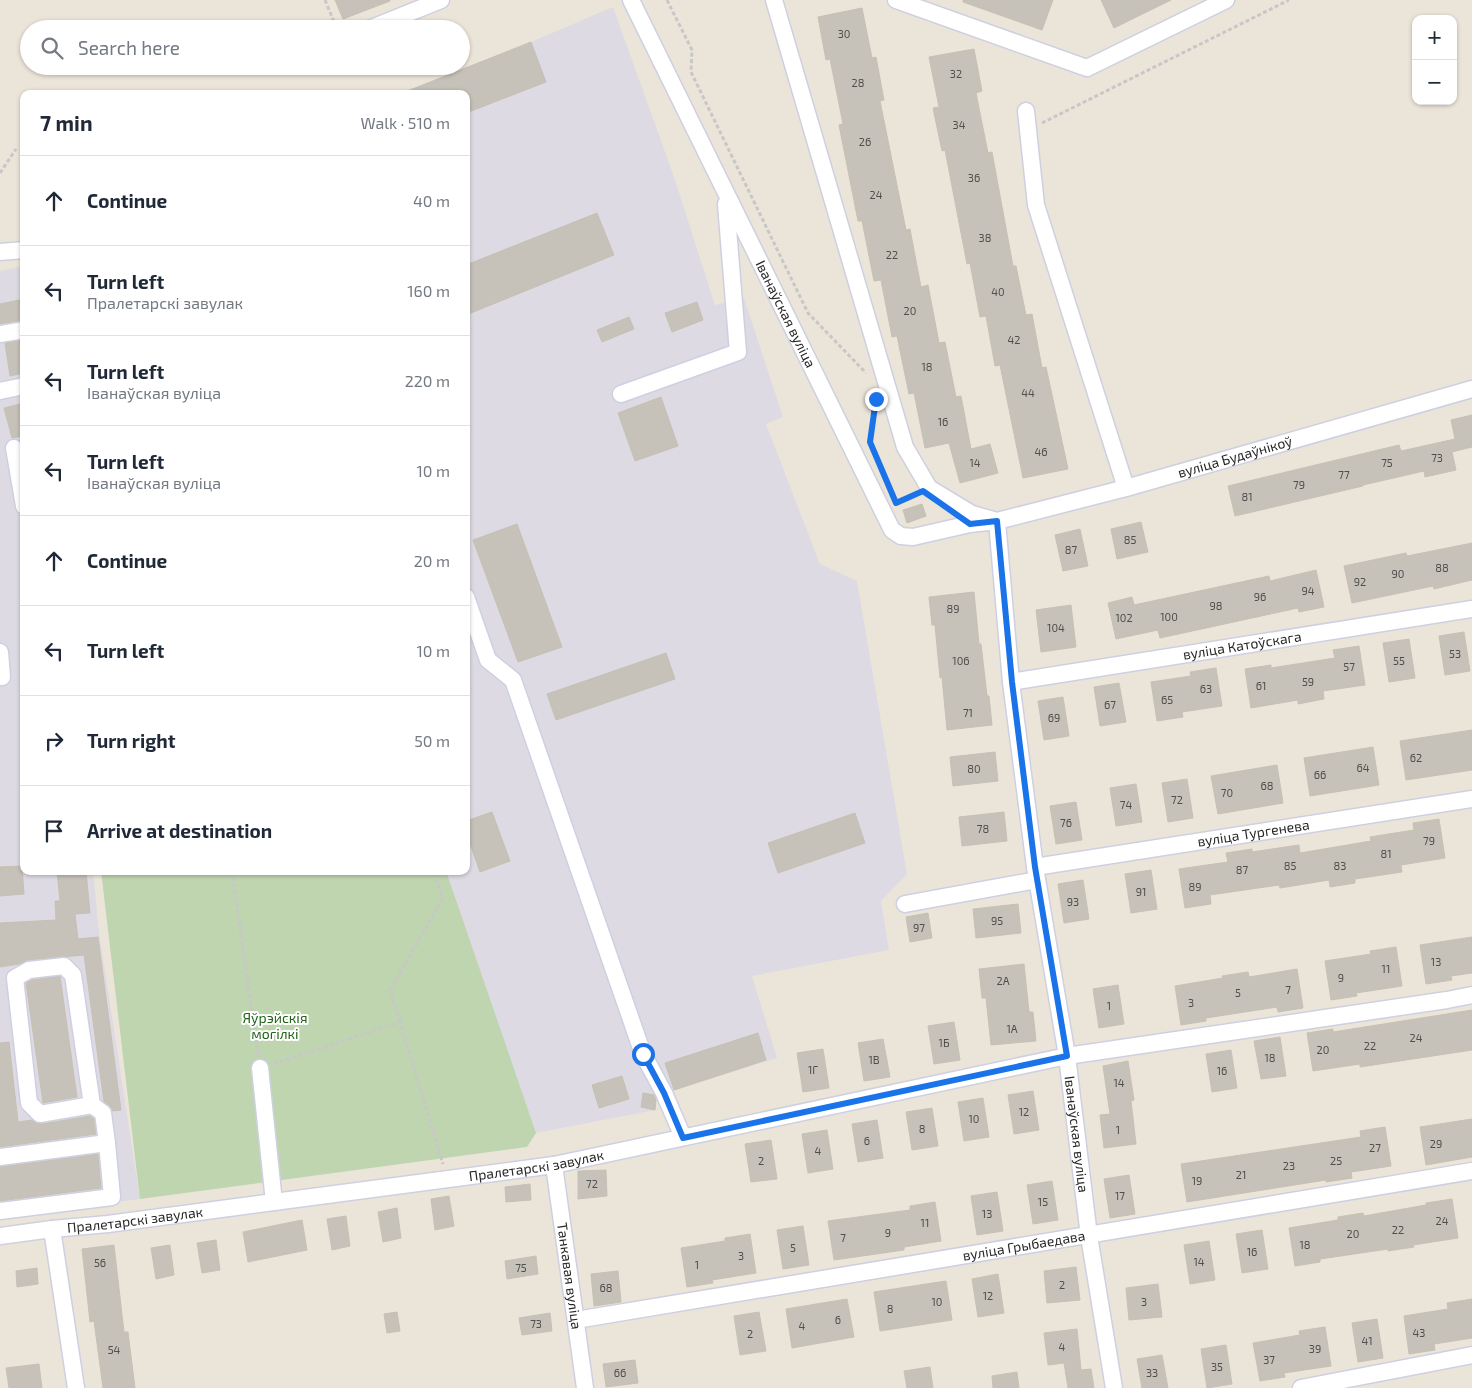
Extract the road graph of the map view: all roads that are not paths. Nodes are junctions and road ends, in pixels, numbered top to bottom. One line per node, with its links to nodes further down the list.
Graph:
1 (441, 0): 6 (street)
2 (631, 0): 8 (street, Іванаўская вуліца)
3 (774, 0): 20 (street)
4 (896, 0): 5 (street)
5 (1226, 0)
6 (391, 20)
7 (1026, 111): 19 (street)
8 (726, 195): 16 (street); 20 (street, Іванаўская вуліца)
9 (20, 250): 10 (street)
10 (0, 252)
11 (20, 331): 12 (street)
12 (0, 334)
13 (20, 387): 15 (street)
14 (1472, 389): 19 (street, вуліца Будаўнікоў)
15 (0, 391)
16 (621, 394)
17 (13, 448): 18 (street)
18 (20, 485)
19 (1126, 488): 20 (street, вуліца Будаўнікоў)
20 (997, 521): 25 (street, Іванаўская вуліца)
21 (470, 608): 33 (street)
22 (1472, 609): 25 (street, вуліца Катоўскага)
23 (0, 652): 24 (street)
24 (2, 677)
25 (1012, 682): 27 (street, Іванаўская вуліца)
26 (1472, 799): 27 (street, вуліца Тургенева)
27 (1036, 873): 28 (street, вуліца Тургенева); 30 (street, Іванаўская вуліца)
28 (905, 904)
29 (1472, 995): 30 (street, Пралетарскі завулак)
30 (1067, 1056): 33 (street, Пралетарскі завулак); 42 (street, Іванаўская вуліца)
31 (260, 1068): 38 (street)
32 (92, 1105): 32 (street); 34 (street)
33 (683, 1138): 36 (street, Пралетарскі завулак)
34 (108, 1143): 35 (street); 39 (street)
35 (0, 1157)
36 (554, 1165): 38 (street, Пралетарскі завулак); 43 (street, Танкавая вуліца)
37 (1472, 1171): 42 (street, вуліца Грыбаедава)
38 (274, 1202): 40 (street, Пралетарскі завулак)
39 (0, 1211)
40 (52, 1229): 41 (street, Пралетарскі завулак); 45 (street)
41 (0, 1236)
42 (1089, 1236): 43 (street, вуліца Грыбаедава); 47 (street, Іванаўская вуліца)
43 (576, 1320): 46 (street, Танкавая вуліца)
44 (1472, 1355): 48 (street)
45 (76, 1388)
46 (585, 1388)
47 (1114, 1388)
48 (1301, 1388)

